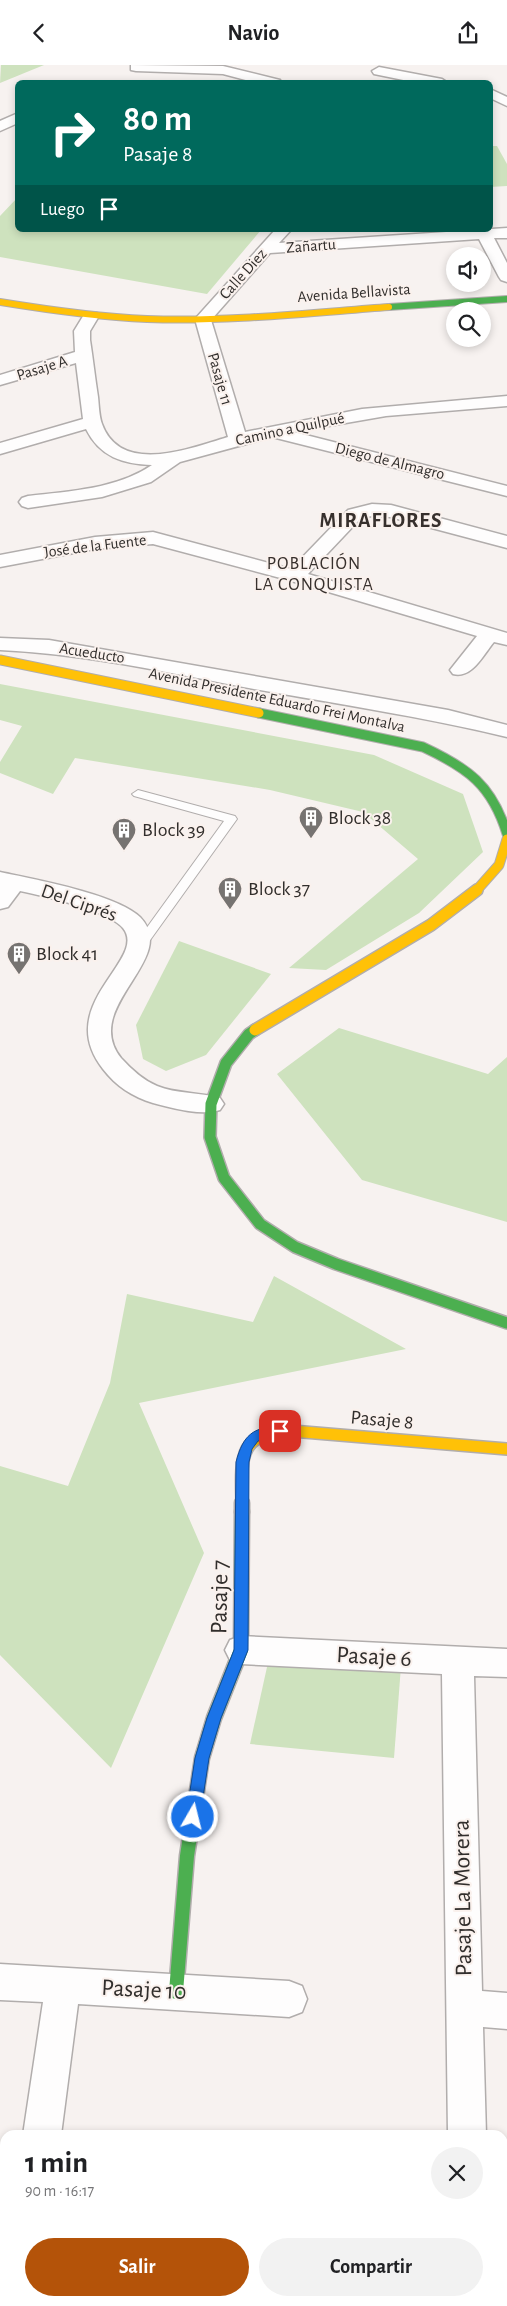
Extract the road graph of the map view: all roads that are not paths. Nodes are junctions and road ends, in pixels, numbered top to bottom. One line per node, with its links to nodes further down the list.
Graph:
1 (136, 67): 3 (street)
2 (379, 73): 4 (street)
3 (263, 80)
4 (423, 80)
5 (493, 95): 6 (street)
6 (507, 102)
7 (15, 119): 8 (street)
8 (0, 127)
9 (281, 232): 12 (street, Calle Diez)
10 (507, 233): 11 (street, Zañartu)
11 (484, 235): 12 (street, Zañartu); 13 (street)
12 (265, 249): 17 (street, Calle Diez)
13 (507, 277)
14 (507, 299): 17 (street, Avenida Bellavista)
15 (0, 302): 16 (street)
16 (91, 316): 17 (street); 18 (street, Camino a Quilpué)
17 (203, 319): 23 (street, Pasaje 11)
18 (84, 355): 19 (street, Pasaje A); 21 (street, Camino a Quilpué)
19 (0, 380)
20 (507, 401): 22 (street, Camino a Quilpué)
21 (92, 422): 24 (street); 25 (street, Camino a Quilpué)
22 (272, 431): 23 (street, Camino a Quilpué); 26 (street, Diego de Almagro)
23 (238, 440): 25 (street, Camino a Quilpué)
24 (0, 449)
25 (174, 458): 27 (street)
26 (507, 491)
27 (28, 502)
28 (507, 542): 30 (street)
29 (0, 561): 30 (street, José de la Fuente)
30 (296, 576): 31 (street, José de la Fuente)
31 (498, 637): 34 (street)
32 (0, 645): 35 (street, Acueducto)
33 (0, 660): 37 (street, Avenida Presidente Eduardo Frei Montalva)
34 (460, 670)
35 (507, 731)
36 (138, 794): 41 (lane)
37 (506, 822)
38 (507, 839): 42 (street)
39 (7, 881): 40 (street); 41 (street, Del Ciprés)
40 (0, 902)
41 (139, 947): 42 (street)
42 (211, 1104): 43 (street)
43 (507, 1323)
44 (254, 1437): 45 (street, Pasaje 8); 46 (street, Pasaje 7)
45 (507, 1449)
46 (241, 1650): 47 (street, Pasaje 6); 51 (street, Pasaje 7)
47 (458, 1661): 48 (street, Pasaje 6); 53 (street, Pasaje La Morera)
48 (507, 1663)
49 (0, 1982): 50 (street, Pasaje 10)
50 (63, 1986): 51 (street, Pasaje 10); 55 (street)
51 (176, 1992): 52 (street, Pasaje 10)
52 (289, 1999)
53 (466, 2008): 54 (street); 56 (street, Pasaje La Morera)
54 (507, 2011)
55 (43, 2130)
56 (467, 2130)

